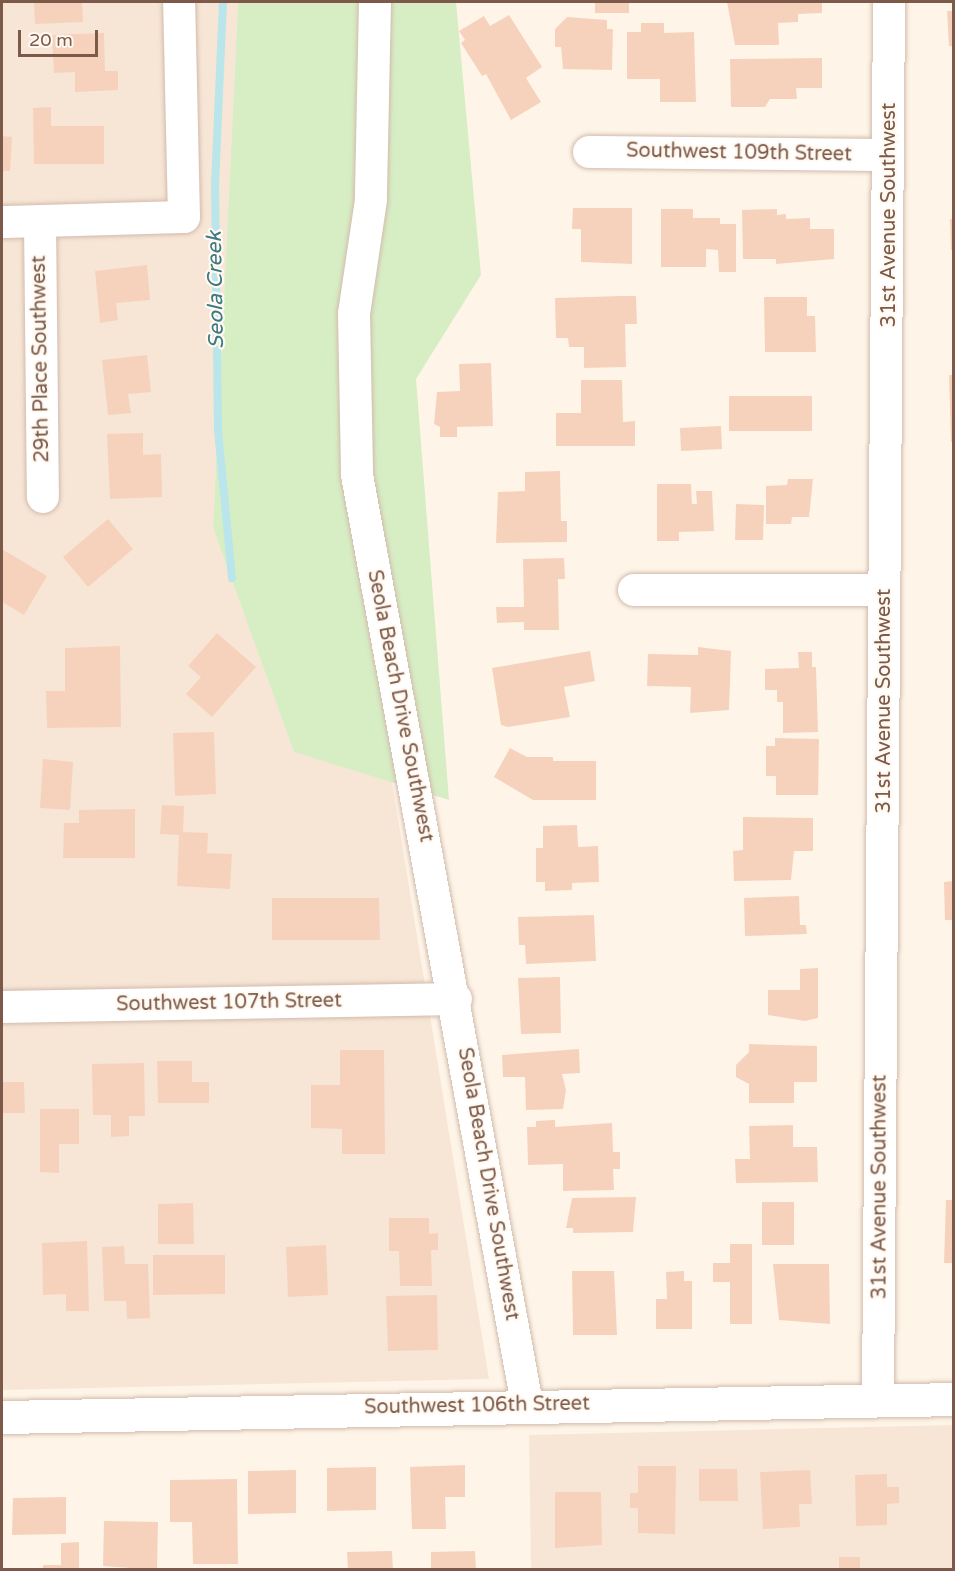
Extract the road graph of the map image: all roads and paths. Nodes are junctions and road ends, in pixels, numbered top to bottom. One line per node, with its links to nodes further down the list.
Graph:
1 (179, 2): 6 (street)
2 (375, 2): 11 (street, Seola Beach Drive Southwest)
3 (890, 2): 5 (street, 31st Avenue Southwest)
4 (589, 152): 5 (street, Southwest 109th Street)
5 (888, 155): 10 (street, 31st Avenue Southwest)
6 (40, 221): 7 (street); 8 (street, 29th Place Southwest)
7 (2, 222)
8 (43, 497)
9 (634, 590): 10 (street)
10 (884, 590): 14 (street, 31st Avenue Southwest)
11 (456, 999): 12 (street, Southwest 107th Street); 15 (street, Seola Beach Drive Southwest)
12 (2, 1007)
13 (954, 1399): 14 (street, Southwest 106th Street)
14 (878, 1401): 15 (street, Southwest 106th Street)
15 (527, 1404): 16 (street, Southwest 106th Street)
16 (2, 1417)

